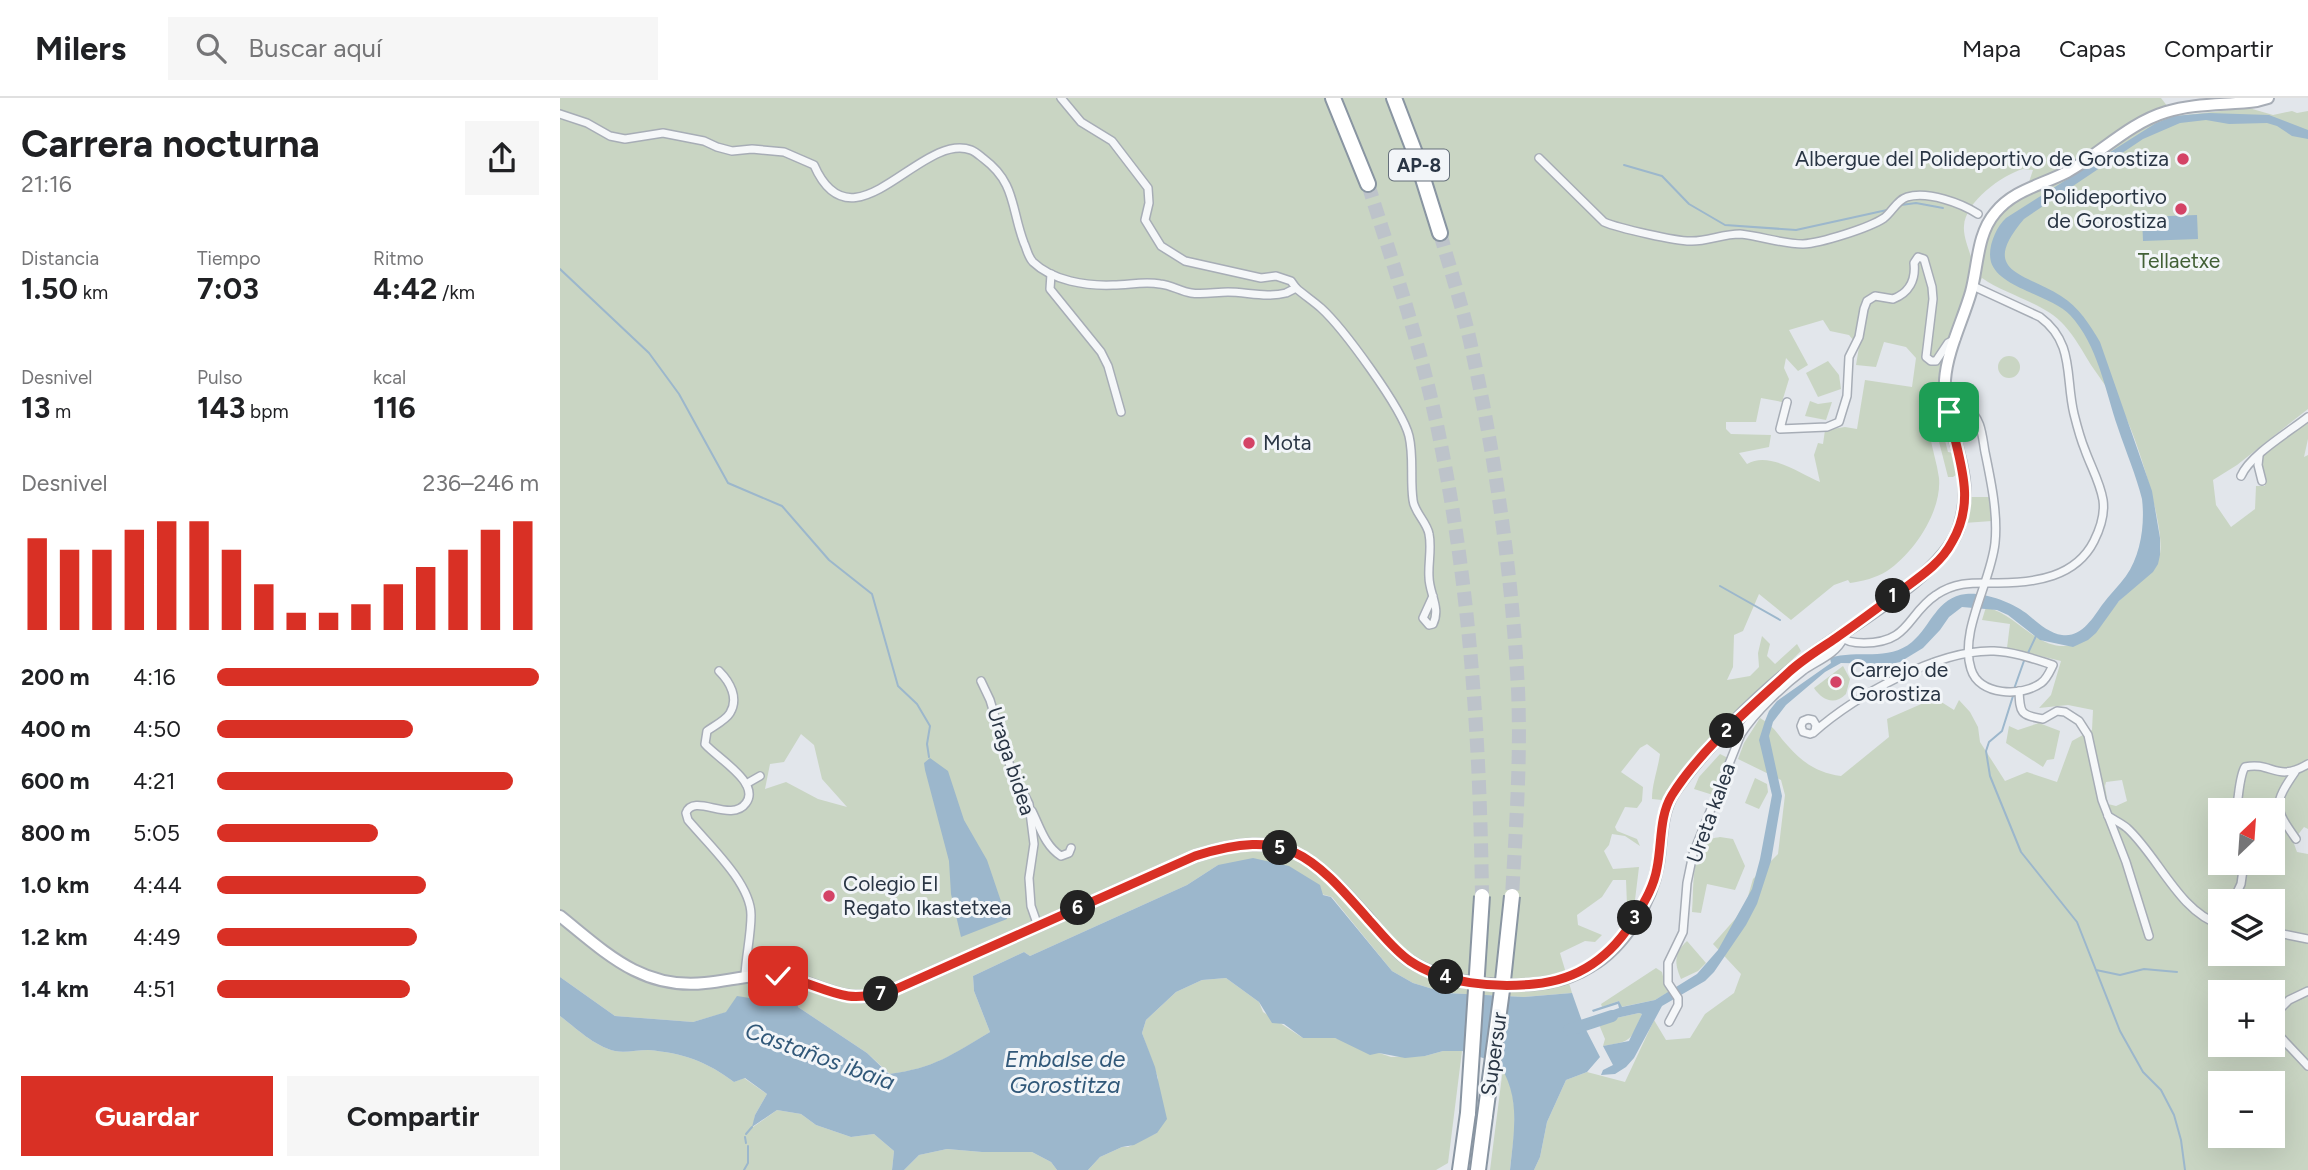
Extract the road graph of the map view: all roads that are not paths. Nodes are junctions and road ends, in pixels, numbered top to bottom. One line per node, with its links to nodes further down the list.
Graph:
1 (1061, 98): 13 (street)
2 (1333, 98): 8 (highway, AP-8)
3 (1394, 98): 10 (highway, AP-8)
4 (2267, 100): 5 (street, Ureta kalea)
5 (2247, 101): 12 (street, Ureta kalea)
6 (560, 114): 11 (street)
7 (1539, 158): 9 (street)
8 (1368, 184)
9 (1978, 214)
10 (1440, 233)
11 (1051, 274): 13 (street); 16 (street)
12 (1973, 286): 14 (street, Ureta kalea); 22 (street)
13 (1296, 288): 23 (street)
14 (1956, 339): 15 (street); 17 (street, Ureta kalea)
15 (1787, 402)
16 (1121, 412)
17 (1949, 412): 22 (street); 24 (street, Ureta kalea)
18 (2308, 417): 19 (street)
19 (2259, 455): 20 (street); 21 (street)
20 (2241, 476)
21 (2262, 481)
22 (1985, 582): 24 (street); 25 (street)
23 (1433, 596)
24 (1842, 637): 43 (street, Ureta kalea); 50 (street, Ureta kalea)
25 (1969, 654): 28 (street); 28 (street); 29 (street)
26 (719, 671): 33 (street)
27 (981, 681): 35 (street, Uraga bidea)
28 (2019, 691): 36 (street)
29 (1815, 731)
30 (2308, 764): 31 (street)
31 (2296, 771): 34 (street); 37 (street)
32 (760, 776): 33 (street)
33 (746, 784): 47 (street)
34 (2238, 798)
35 (1029, 804): 38 (street); 43 (street, Uraga bidea)
36 (2107, 816): 42 (street); 45 (street)
37 (2296, 839)
38 (1071, 848)
39 (1482, 896): 53 (highway, Supersur, bridge)
40 (1512, 897): 54 (highway, Supersur, bridge)
41 (560, 916): 47 (street, Ureta kalea)
42 (2208, 918)
43 (1038, 926): 47 (street, Ureta kalea)
44 (2285, 934): 46 (street)
45 (2149, 936)
46 (2308, 939)
47 (745, 975)
48 (2308, 991): 49 (street)
49 (2285, 1004)
50 (1669, 1022)
51 (2285, 1042): 52 (street)
52 (2308, 1066)
53 (1460, 1170)
54 (1478, 1170)

